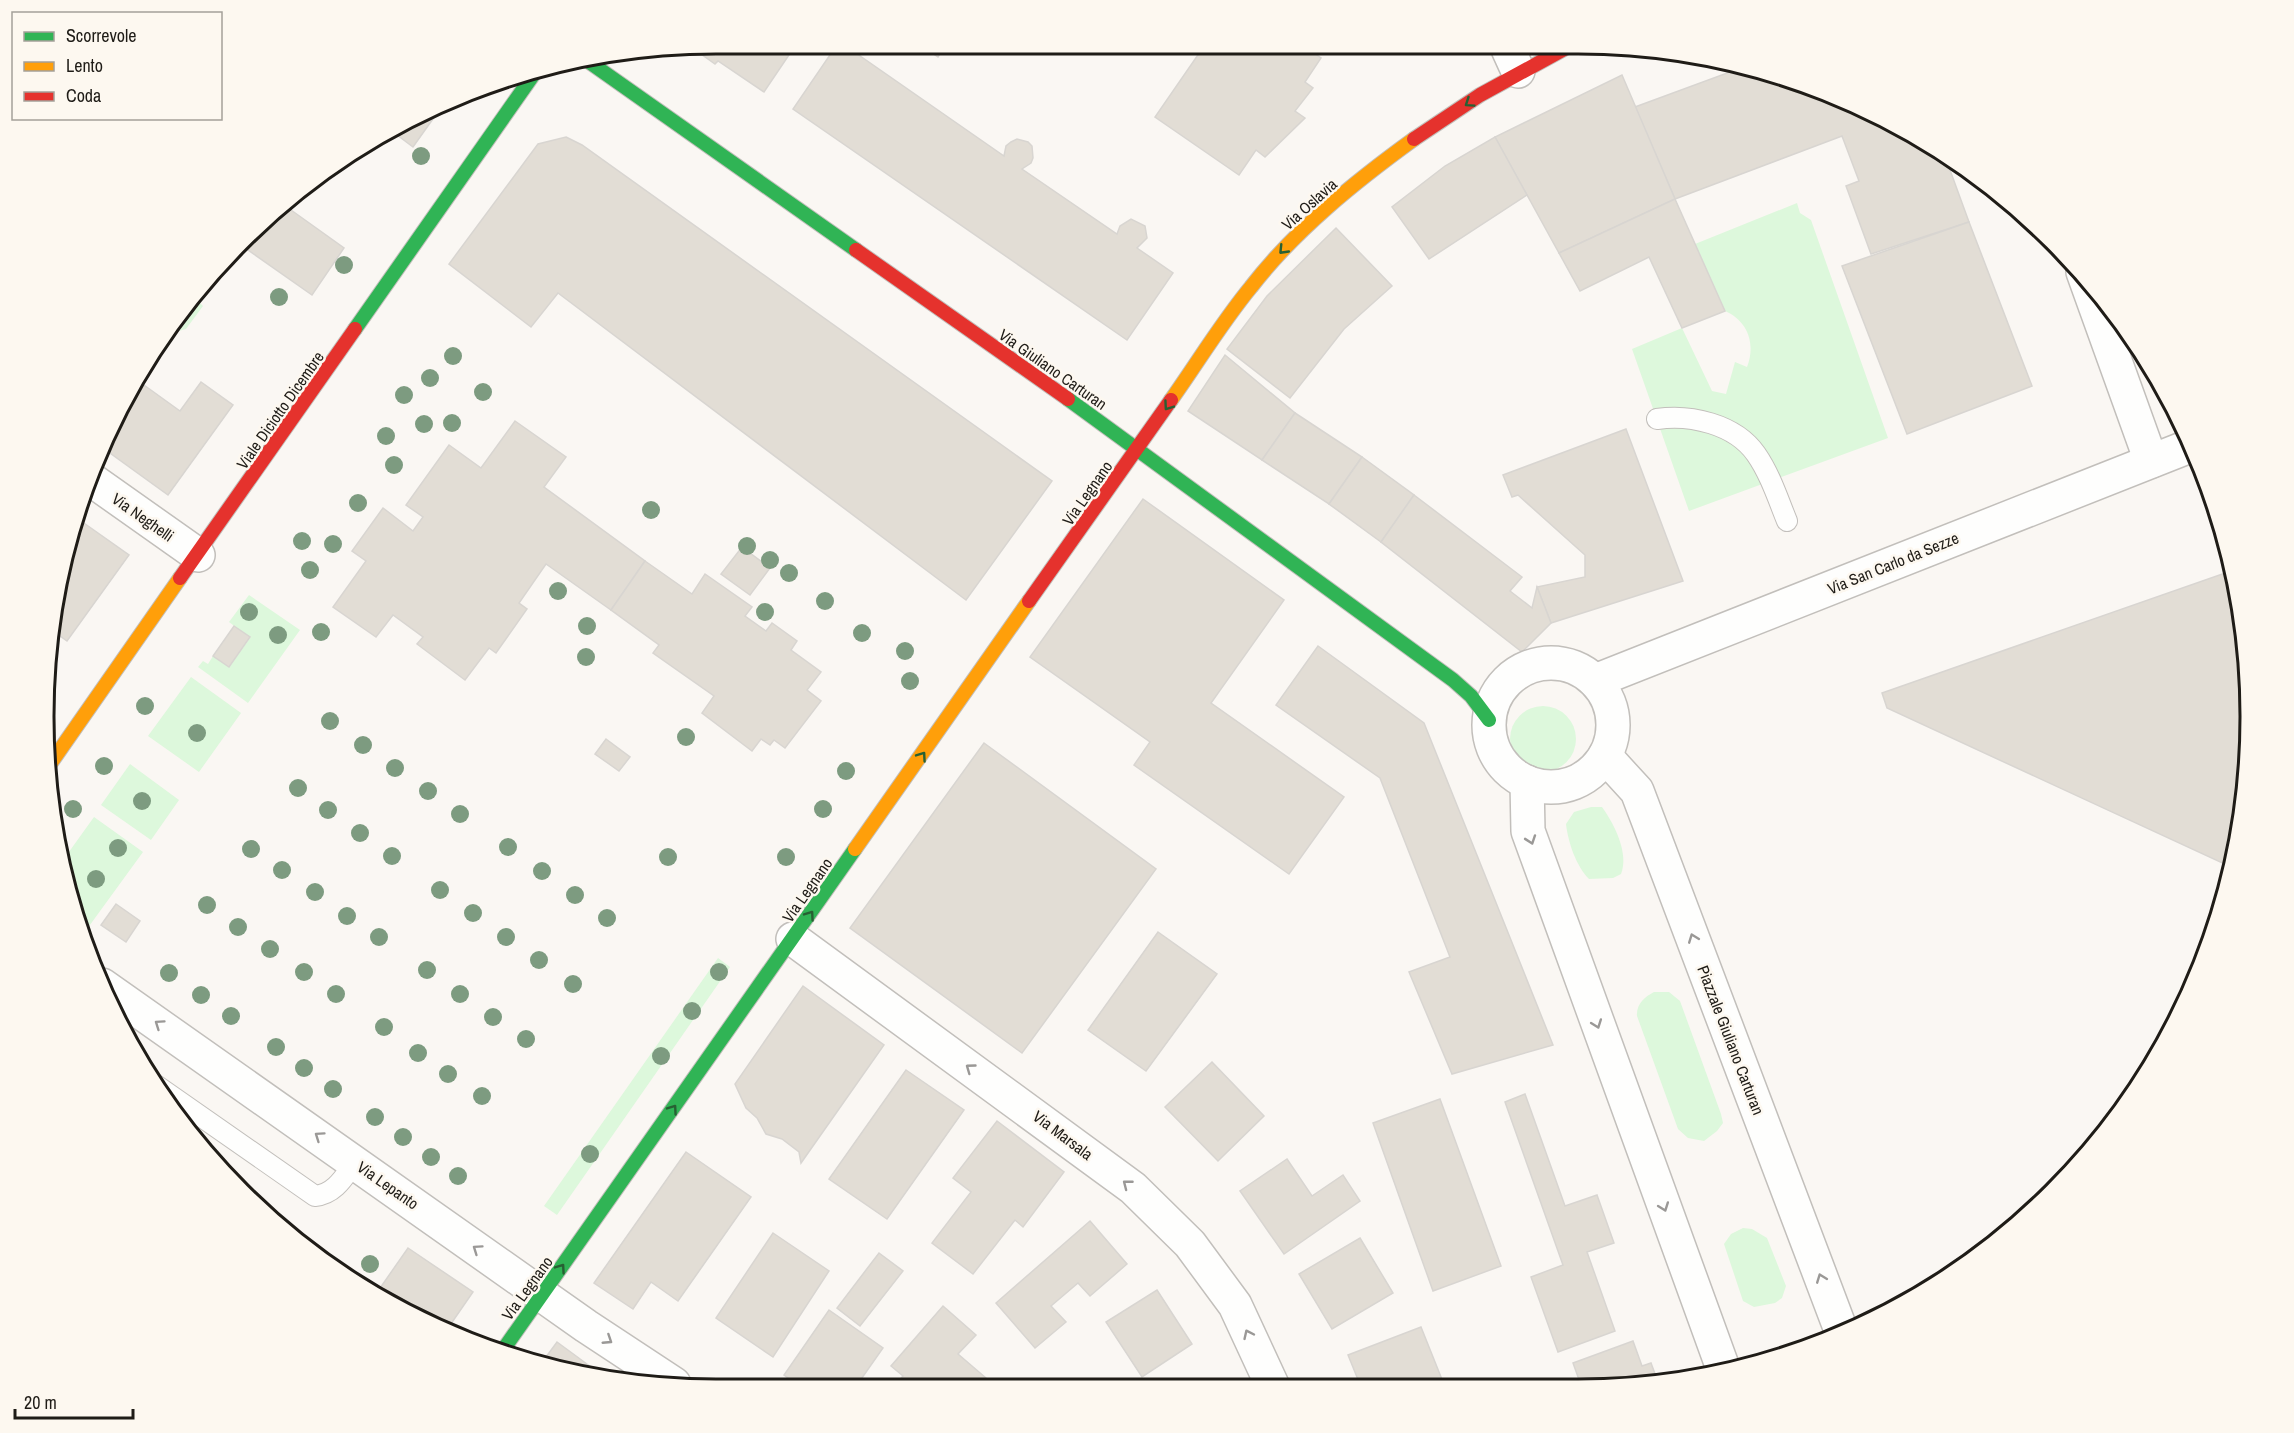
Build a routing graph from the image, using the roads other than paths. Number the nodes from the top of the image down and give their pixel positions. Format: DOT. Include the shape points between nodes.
graph roads {
  1 [pos="1541,54"];
  2 [pos="1513,60"];
  3 [pos="595,66"];
  4 [pos="528,82"];
  5 [pos="2094,302"];
  6 [pos="1657,420"];
  7 [pos="1138,449"];
  8 [pos="2183,449"];
  9 [pos="2151,461"];
  10 [pos="97,483"];
  11 [pos="1787,522"];
  12 [pos="198,555"];
  13 [pos="1595,681"];
  14 [pos="1489,720"];
  15 [pos="1605,756"];
  16 [pos="55,757"];
  17 [pos="1527,782"];
  18 [pos="793,939"];
  19 [pos="115,994"];
  20 [pos="176,1099"];
  21 [pos="355,1162"];
  22 [pos="542,1295"];
  23 [pos="1839,1325"];
  24 [pos="507,1345"];
  25 [pos="1721,1363"];
  26 [pos="663,1377"];
  27 [pos="1270,1379"];
  1 -- 2 [label="street, Via Oslavia"];
  2 -- 7 [label="street, Via Oslavia, one-way" via="1356,184 1282,250 1251,286"];
  3 -- 7 [label="street, Via Giuliano Carturan"];
  4 -- 12 [label="street, Viale Diciotto Dicembre"];
  5 -- 9 [label="street"];
  6 -- 11 [label="lane" via="1678,416 1709,423 1748,445 1766,472"];
  7 -- 14 [label="street, Via Giuliano Carturan" via="1453,680"];
  18 -- 7 [label="street, Via Legnano, one-way"];
  8 -- 9 [label="street, Via San Carlo da Sezze"];
  9 -- 13 [label="street, Via San Carlo da Sezze"];
  10 -- 12 [label="street, Via Neghelli"];
  12 -- 16 [label="street, Viale Diciotto Dicembre"];
  13 -- 14 [label="street" via="1579,669 1560,663 1539,664 1504,683"];
  13 -- 15 [label="street" via="1607,697 1613,717 1612,737"];
  14 -- 17 [label="street" via="1498,757 1510,772"];
  15 -- 17 [label="street" via="1579,781 1544,787"];
  23 -- 15 [label="street, Piazzale Giuliano Carturan, one-way" via="1637,791"];
  17 -- 25 [label="street, one-way" via="1528,831"];
  22 -- 18 [label="street, Via Legnano, one-way"];
  27 -- 18 [label="street, Via Marsala, one-way" via="1234,1305 1190,1244 1133,1188"];
  21 -- 19 [label="street, Via Lepanto, one-way"];
  20 -- 21 [label="lane" via="315,1196 334,1189"];
  22 -- 21 [label="street, Via Lepanto, one-way"];
  22 -- 24 [label="street, Via Legnano"];
  22 -- 26 [label="street, Via Lepanto, one-way"];
}
